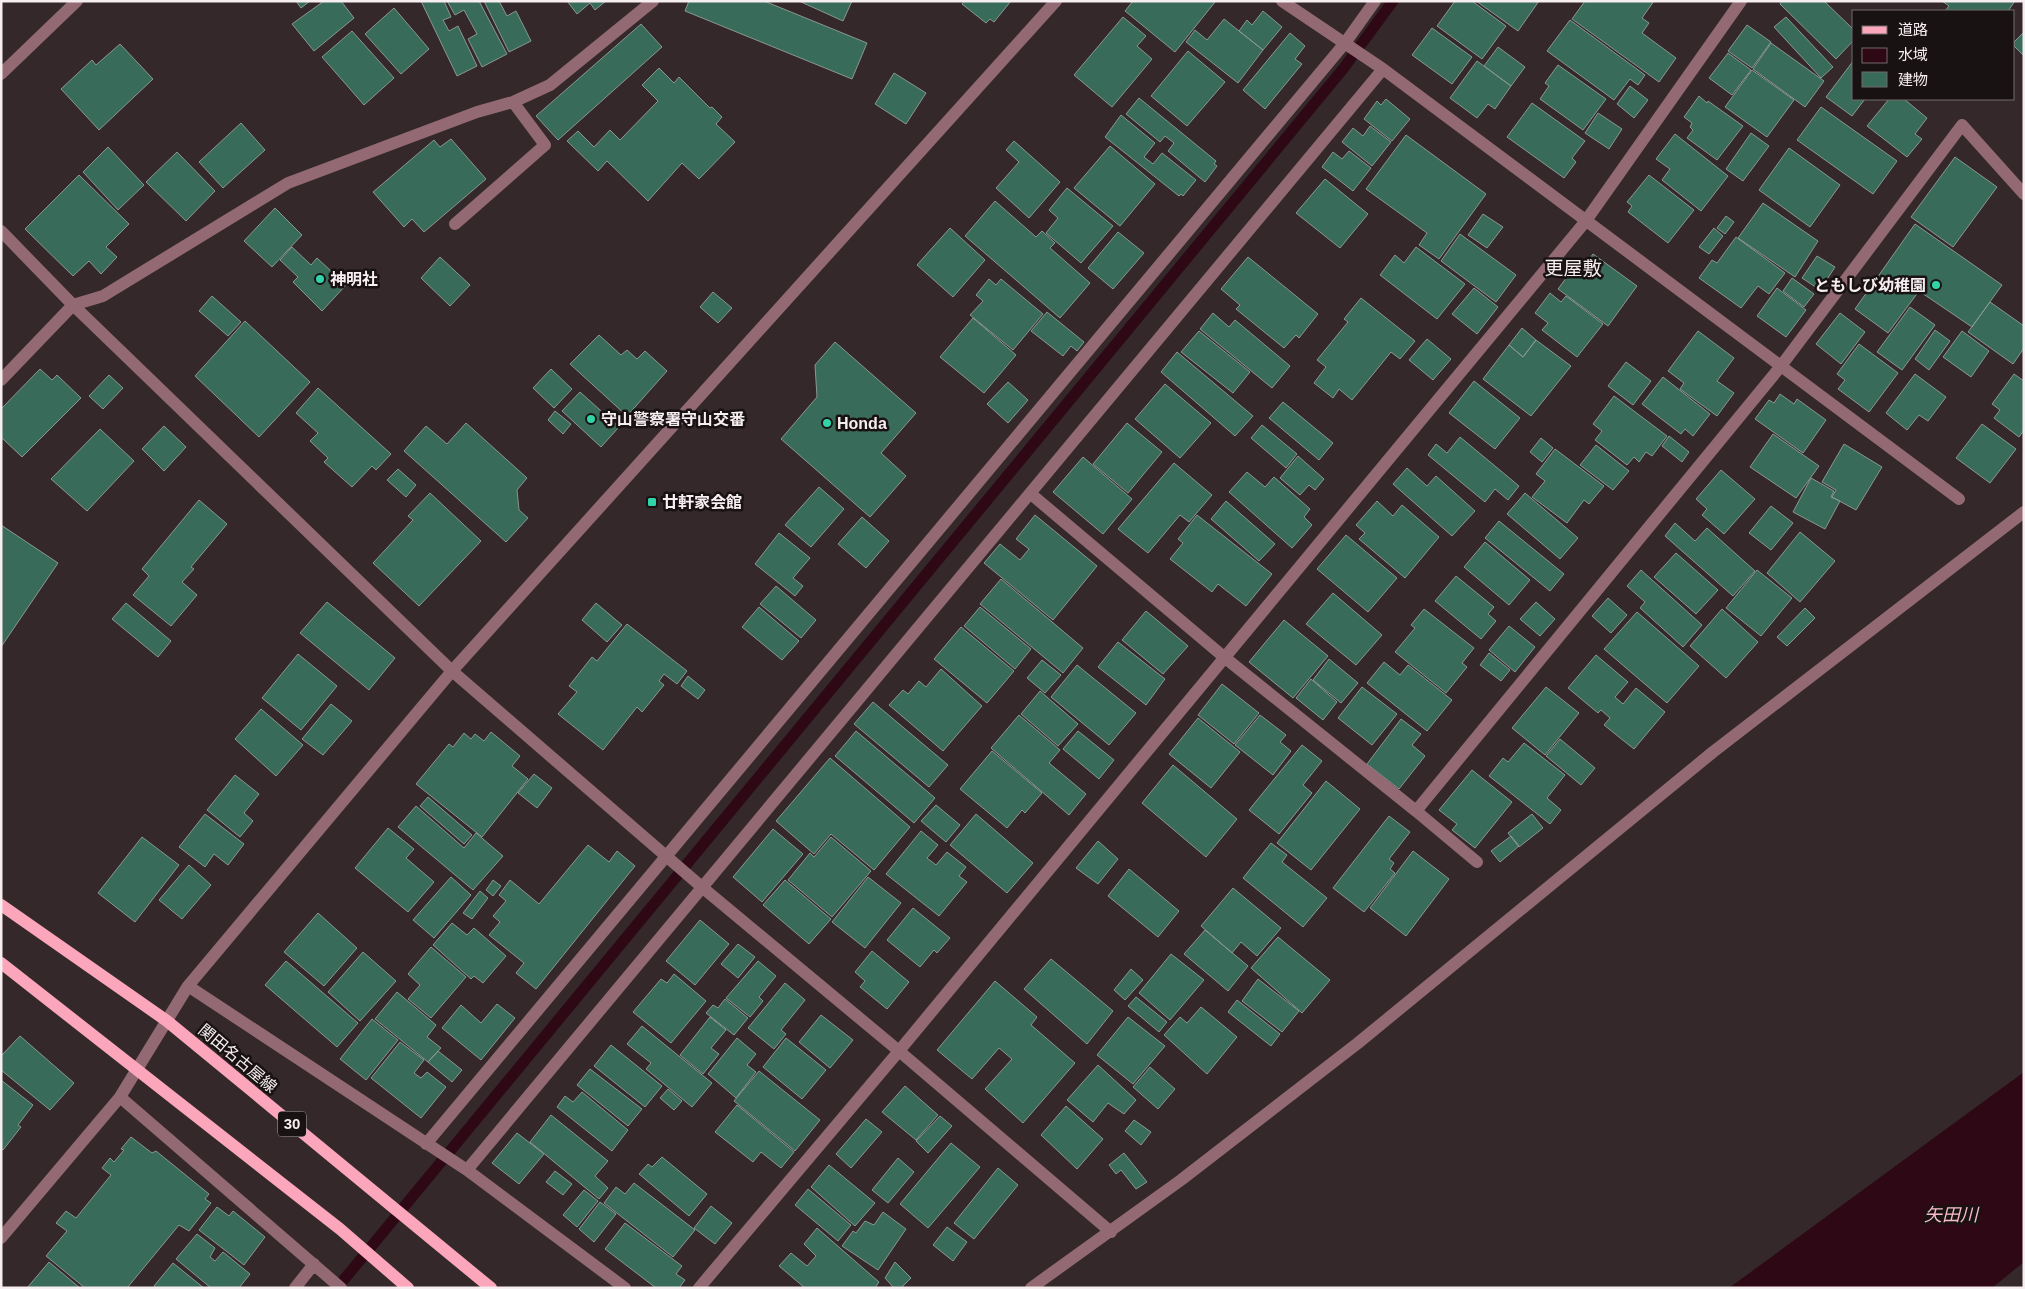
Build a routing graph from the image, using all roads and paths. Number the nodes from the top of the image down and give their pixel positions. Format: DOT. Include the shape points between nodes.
graph roads {
  1 [pos="77,1"];
  2 [pos="653,1"];
  3 [pos="1056,1"];
  4 [pos="1282,1"];
  5 [pos="1375,1"];
  6 [pos="1742,1"];
  7 [pos="1345,43"];
  8 [pos="1383,69"];
  9 [pos="1,74"];
  10 [pos="512,102"];
  11 [pos="2024,194"];
  12 [pos="1585,222"];
  13 [pos="455,224"];
  14 [pos="1,231"];
  15 [pos="73,305"];
  16 [pos="1781,366"];
  17 [pos="1,380"];
  18 [pos="1031,494"];
  19 [pos="1959,499"];
  20 [pos="2024,512"];
  21 [pos="1224,657"];
  22 [pos="452,671"];
  23 [pos="1416,811"];
  24 [pos="665,855"];
  25 [pos="1477,862"];
  26 [pos="703,888"];
  27 [pos="1,904"];
  28 [pos="1,963"];
  29 [pos="188,986"];
  30 [pos="167,1021"];
  31 [pos="898,1051"];
  32 [pos="137,1069"];
  33 [pos="120,1097"];
  34 [pos="430,1146"];
  35 [pos="464,1169"];
  36 [pos="1111,1232"];
  37 [pos="1,1238"];
  38 [pos="314,1264"];
  39 [pos="296,1288"];
  40 [pos="341,1288"];
  41 [pos="408,1288"];
  42 [pos="491,1288"];
  43 [pos="624,1288"];
  44 [pos="699,1288"];
  45 [pos="1031,1288"];
  1 -- 9 [label="street"];
  2 -- 10 [label="street" via="550,85"];
  3 -- 22 [label="street"];
  4 -- 7 [label="street"];
  5 -- 7 [label="street"];
  6 -- 12 [label="street"];
  7 -- 8 [label="street"];
  7 -- 24 [label="street"];
  8 -- 12 [label="street"];
  8 -- 18 [label="street"];
  10 -- 13 [label="street" via="545,145"];
  10 -- 15 [label="street" via="477,112 288,184 104,296"];
  11 -- 16 [label="street" via="1962,125"];
  12 -- 16 [label="street"];
  12 -- 21 [label="street"];
  14 -- 15 [label="street"];
  15 -- 17 [label="street"];
  15 -- 22 [label="street"];
  16 -- 19 [label="street"];
  16 -- 23 [label="street"];
  18 -- 21 [label="street"];
  18 -- 26 [label="street"];
  20 -- 36 [label="street" via="1713,752 1358,1043"];
  21 -- 23 [label="street"];
  21 -- 31 [label="street"];
  22 -- 24 [label="street"];
  22 -- 29 [label="street"];
  23 -- 25 [label="street"];
  24 -- 26 [label="street"];
  24 -- 34 [label="street"];
  26 -- 31 [label="street"];
  26 -- 35 [label="street"];
  27 -- 30 [label="main road, 関田名古屋線 / 30"];
  28 -- 32 [label="main road"];
  29 -- 30 [label="street"];
  29 -- 34 [label="street"];
  30 -- 32 [label="street"];
  30 -- 42 [label="main road, 関田名古屋線 / 30"];
  31 -- 36 [label="street"];
  31 -- 44 [label="street"];
  32 -- 33 [label="street"];
  32 -- 41 [label="main road" via="340,1229"];
  33 -- 37 [label="street"];
  33 -- 38 [label="street"];
  34 -- 35 [label="street"];
  35 -- 43 [label="street"];
  36 -- 45 [label="street"];
  38 -- 39 [label="street"];
  38 -- 40 [label="street"];
}
